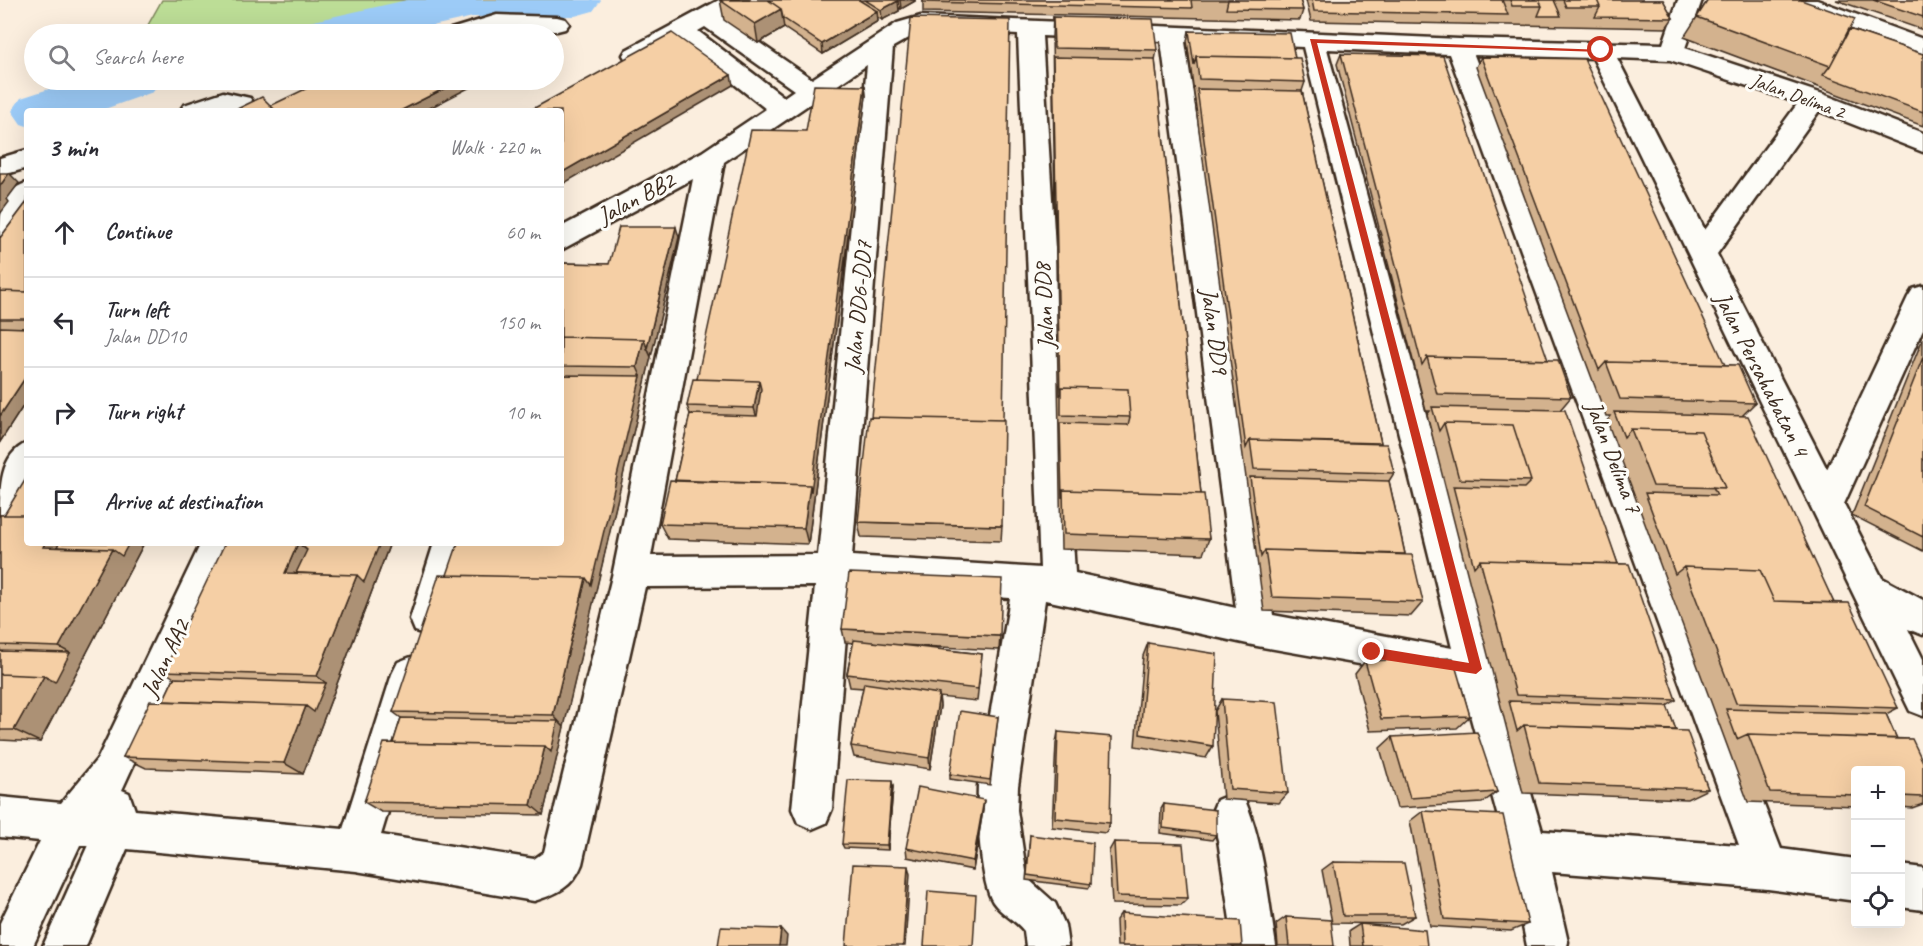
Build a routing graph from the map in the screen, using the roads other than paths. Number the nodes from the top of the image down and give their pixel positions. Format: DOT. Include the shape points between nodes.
graph roads {
  1 [pos="1690,0"];
  2 [pos="1795,0"];
  3 [pos="734,1"];
  4 [pos="706,17"];
  5 [pos="491,24"];
  6 [pos="557,24"];
  7 [pos="1030,27"];
  8 [pos="681,30"];
  9 [pos="1172,33"];
  10 [pos="1313,40"];
  11 [pos="881,45"];
  12 [pos="1459,47"];
  13 [pos="1923,47"];
  14 [pos="1601,50"];
  15 [pos="1672,52"];
  16 [pos="612,68"];
  17 [pos="812,91"];
  18 [pos="1814,100"];
  19 [pos="200,108"];
  20 [pos="239,108"];
  21 [pos="784,110"];
  22 [pos="1923,143"];
  23 [pos="711,158"];
  24 [pos="24,160"];
  25 [pos="0,167"];
  26 [pos="24,196"];
  27 [pos="0,230"];
  28 [pos="564,238"];
  29 [pos="1702,254"];
  30 [pos="1923,297"];
  31 [pos="24,462"];
  32 [pos="0,501"];
  33 [pos="1827,504"];
  34 [pos="217,546"];
  35 [pos="450,546"];
  36 [pos="834,570"];
  37 [pos="631,572"];
  38 [pos="1044,584"];
  39 [pos="1869,589"];
  40 [pos="1923,619"];
  41 [pos="1257,630"];
  42 [pos="1476,669"];
  43 [pos="1923,698"];
  44 [pos="112,772"];
  45 [pos="812,809"];
  46 [pos="1232,814"];
  47 [pos="0,817"];
  48 [pos="69,824"];
  49 [pos="117,826"];
  50 [pos="1527,850"];
  51 [pos="356,851"];
  52 [pos="1768,868"];
  53 [pos="1851,879"];
  54 [pos="1905,887"];
  55 [pos="1923,889"];
  56 [pos="1547,942"];
  57 [pos="11,946"];
  58 [pos="64,946"];
  59 [pos="1047,946"];
  60 [pos="1255,946"];
  1 -- 15 [label="street"];
  2 -- 13 [label="street"];
  3 -- 4 [label="street"];
  4 -- 8 [label="street"];
  4 -- 17 [label="street"];
  5 -- 6 [label="street"];
  7 -- 9 [label="street, Jalan BB2"];
  7 -- 11 [label="street, Jalan BB2" via="921,23 905,28"];
  7 -- 38 [label="street, Jalan DD8"];
  8 -- 16 [label="street"];
  8 -- 21 [label="street"];
  9 -- 10 [label="street, Jalan Delima 2"];
  9 -- 41 [label="street, Jalan DD9"];
  10 -- 12 [label="street, Jalan Delima 2"];
  10 -- 42 [label="street"];
  11 -- 17 [label="street, Jalan BB2"];
  11 -- 36 [label="street, Jalan DD6-DD7"];
  12 -- 14 [label="street, Jalan Delima 2"];
  12 -- 52 [label="street, Jalan Delima 7"];
  14 -- 15 [label="street, Jalan Delima 2"];
  14 -- 29 [label="street, Jalan Persahabatan 4"];
  15 -- 18 [label="street, Jalan Delima 2"];
  17 -- 21 [label="street, Jalan BB2"];
  18 -- 22 [label="street, Jalan Delima 2"];
  18 -- 29 [label="street"];
  19 -- 20 [label="street" via="225,99 241,104"];
  21 -- 23 [label="street, Jalan BB2"];
  23 -- 28 [label="street, Jalan BB2"];
  23 -- 37 [label="street"];
  24 -- 25 [label="street"];
  26 -- 27 [label="street"];
  29 -- 33 [label="street, Jalan Persahabatan 4"];
  30 -- 33 [label="street"];
  31 -- 32 [label="street"];
  33 -- 39 [label="street, Jalan Persahabatan 4"];
  34 -- 44 [label="street, Jalan AA2"];
  35 -- 51 [label="street"];
  36 -- 37 [label="street"];
  36 -- 38 [label="street"];
  36 -- 45 [label="street, Jalan DD6-DD7"];
  37 -- 51 [label="street" via="562,864 534,880"];
  38 -- 41 [label="street"];
  38 -- 59 [label="street, Jalan DD8" via="998,786 997,810 1008,888 1041,914"];
  39 -- 40 [label="street"];
  39 -- 43 [label="street, Jalan Persahabatan 4"];
  41 -- 42 [label="street"];
  42 -- 50 [label="street"];
  44 -- 48 [label="street, Jalan AA2"];
  44 -- 49 [label="street"];
  46 -- 60 [label="street"];
  47 -- 48 [label="street"];
  48 -- 49 [label="street"];
  48 -- 57 [label="street, Jalan AA2"];
  49 -- 51 [label="street"];
  49 -- 58 [label="street"];
  50 -- 52 [label="street"];
  50 -- 56 [label="street"];
  52 -- 53 [label="street"];
  54 -- 55 [label="street"];
}
